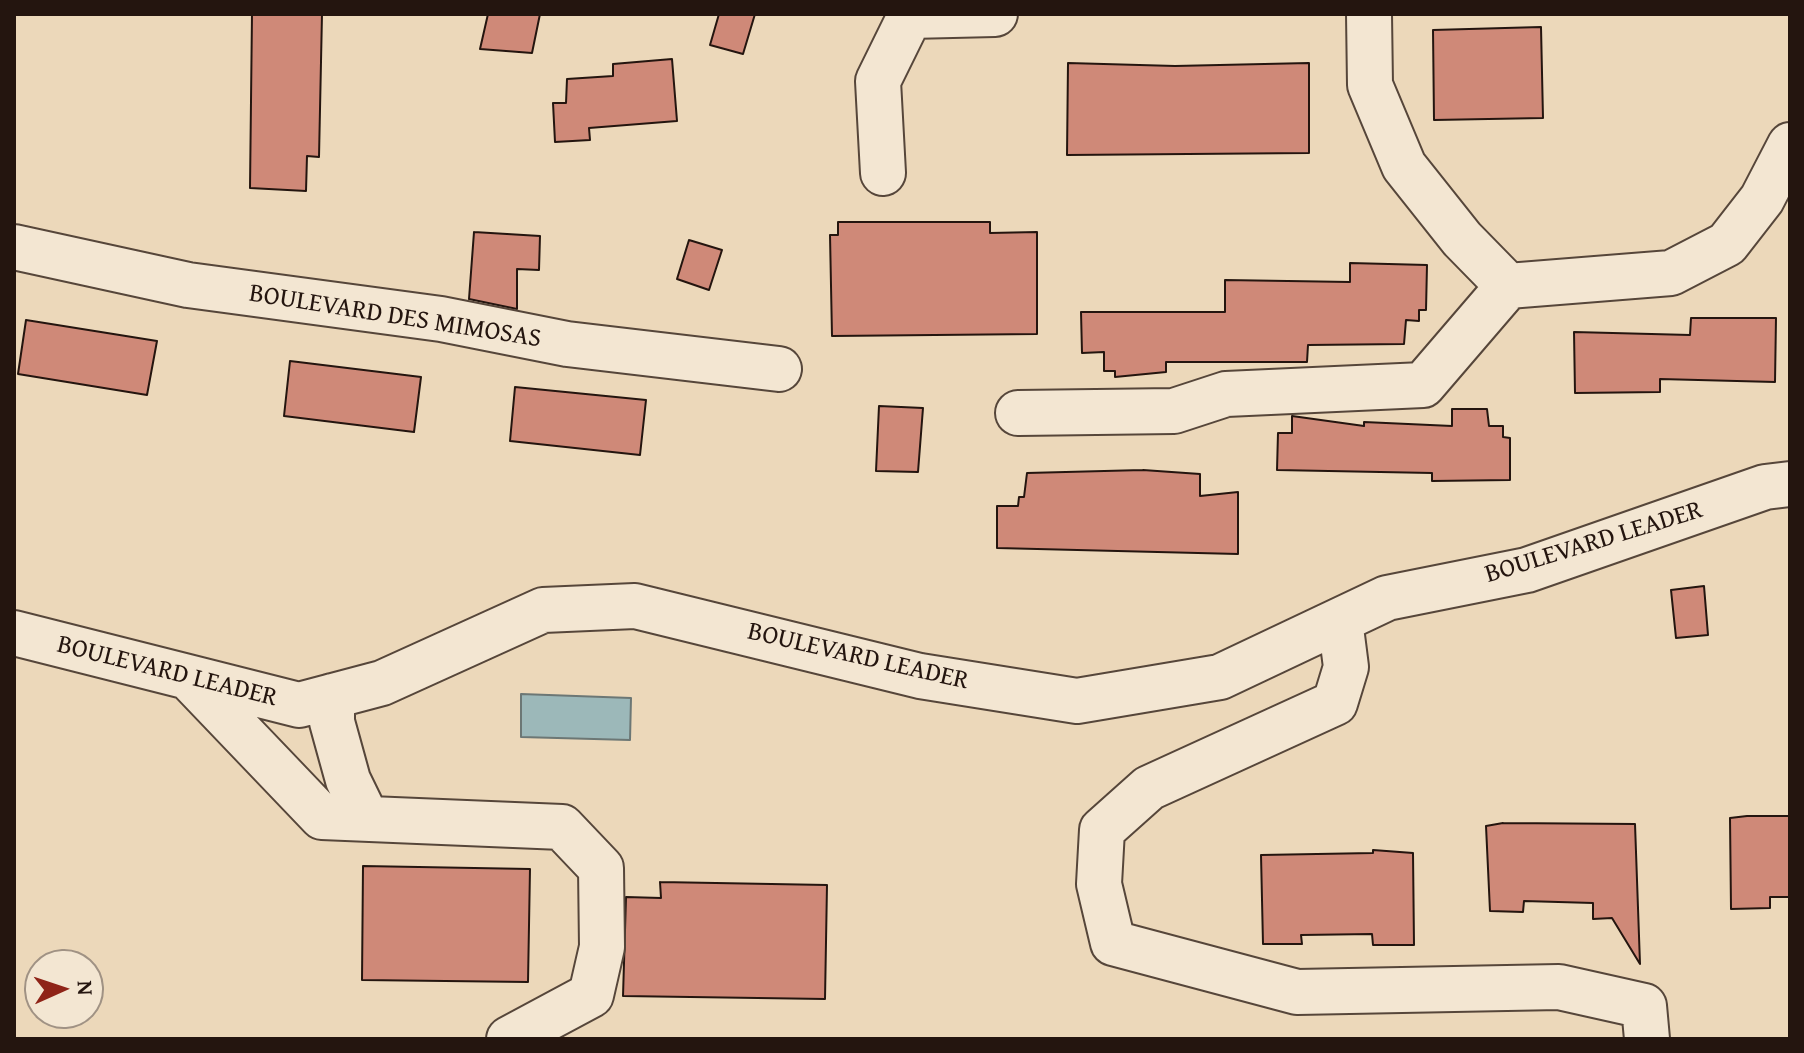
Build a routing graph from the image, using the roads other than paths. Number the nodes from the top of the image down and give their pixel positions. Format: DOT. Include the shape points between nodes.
graph roads {
  1 [pos="995,14"];
  2 [pos="1369,14"];
  3 [pos="1790,145"];
  4 [pos="883,173"];
  5 [pos="14,247"];
  6 [pos="1508,286"];
  7 [pos="779,369"];
  8 [pos="1018,413"];
  9 [pos="1782,481"];
  10 [pos="1340,620"];
  11 [pos="14,633"];
  12 [pos="191,680"];
  13 [pos="332,696"];
  14 [pos="366,817"];
  15 [pos="509,1039"];
  16 [pos="1647,1039"];
  1 -- 4 [label="street" via="910,16 878,81"];
  2 -- 6 [label="street" via="1370,85 1404,166"];
  3 -- 6 [label="street" via="1762,199 1727,244 1671,273"];
  5 -- 7 [label="street, BOULEVARD DES MIMOSAS" via="188,285 441,319 567,344"];
  6 -- 8 [label="street" via="1423,385 1226,394 1174,411"];
  9 -- 10 [label="street, BOULEVARD LEADER" via="1527,570 1387,598"];
  10 -- 13 [label="street, BOULEVARD LEADER" via="1220,677 1077,701 920,676 635,606 543,610 382,683"];
  10 -- 16 [label="street" via="1346,667 1335,703 1149,788 1102,830 1099,884 1113,943 1297,992 1559,987 1644,1006"];
  11 -- 12 [label="street, BOULEVARD LEADER"];
  12 -- 13 [label="street, BOULEVARD LEADER" via="299,705"];
  12 -- 14 [label="street" via="322,817"];
  13 -- 14 [label="street" via="332,722 348,780"];
  14 -- 15 [label="street" via="562,827 601,868 602,947 591,995"];
}
